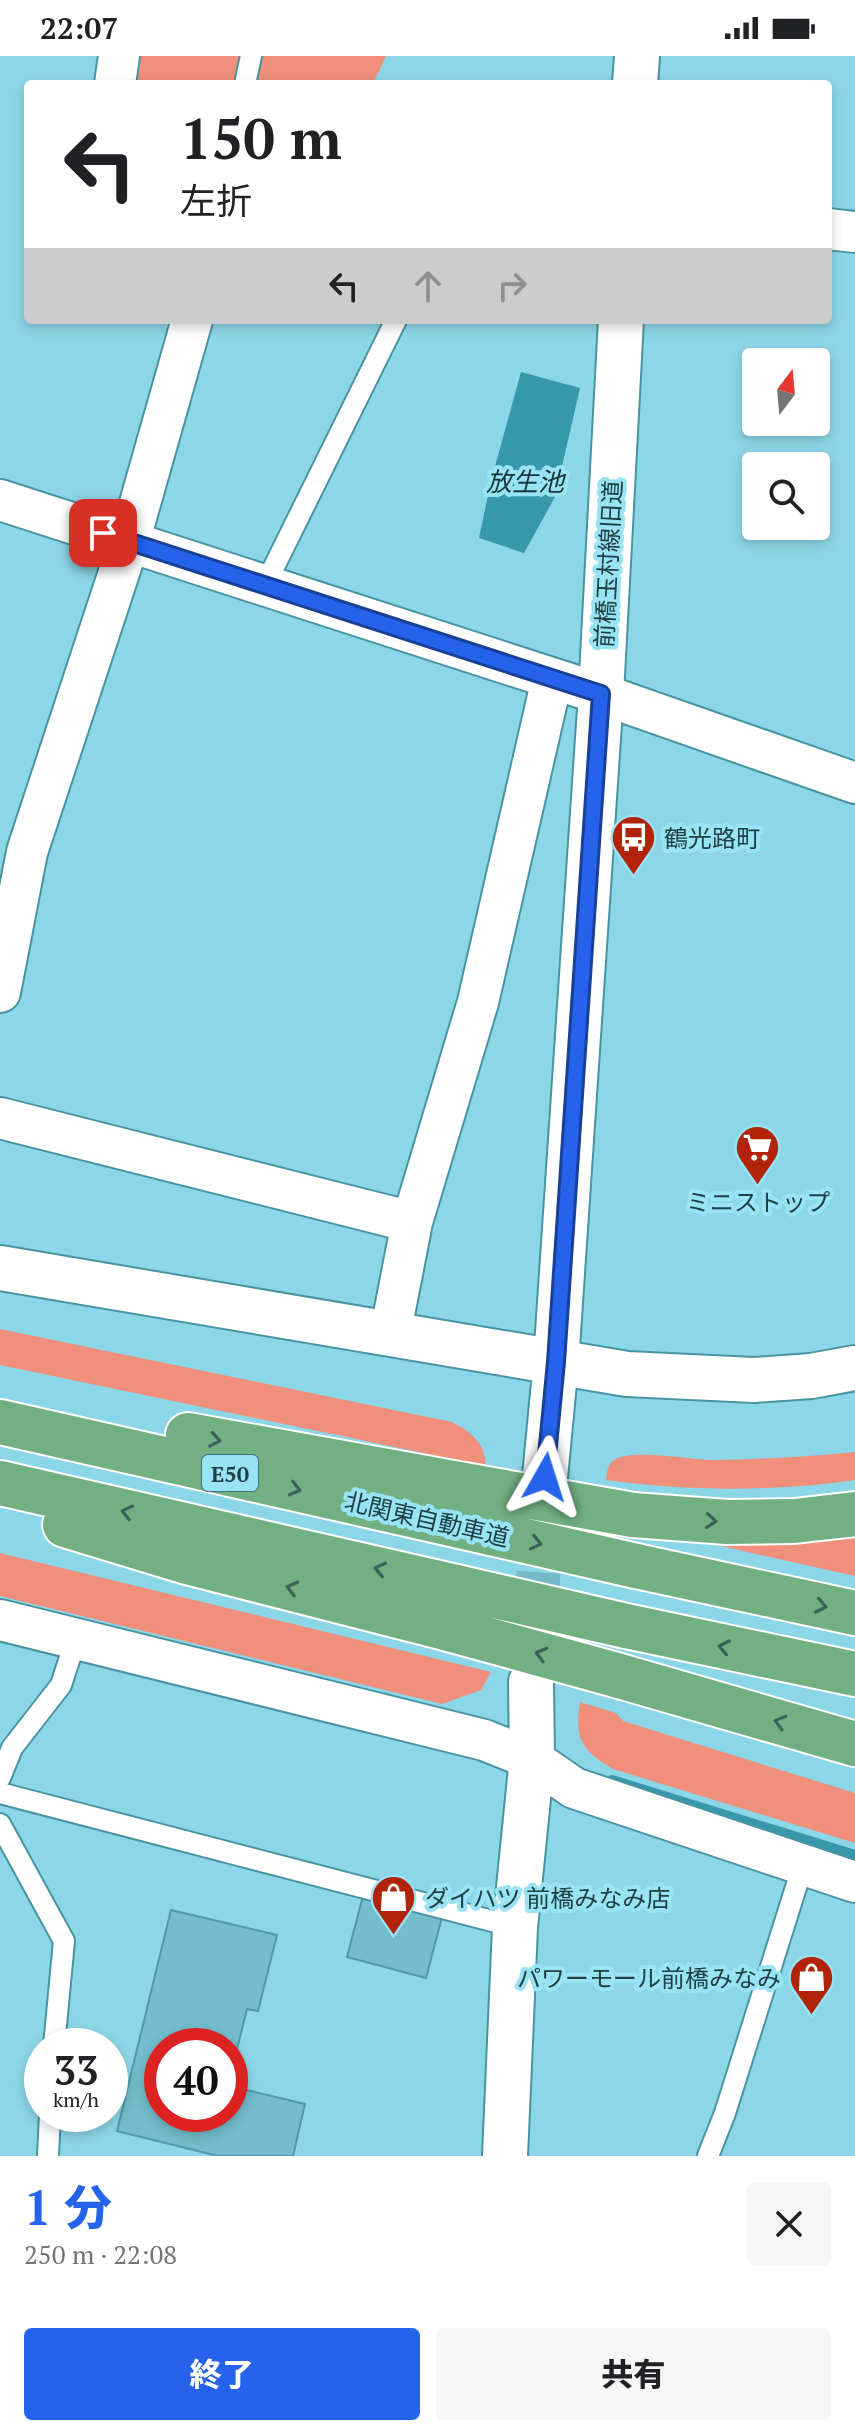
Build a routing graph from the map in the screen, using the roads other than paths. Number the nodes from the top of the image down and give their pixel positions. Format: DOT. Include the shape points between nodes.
graph roads {
  1 [pos="119,56"];
  2 [pos="251,56"];
  3 [pos="637,56"];
  4 [pos="116,80"];
  5 [pos="246,80"];
  6 [pos="635,80"];
  7 [pos="832,229"];
  8 [pos="855,232"];
  9 [pos="191,324"];
  10 [pos="394,324"];
  11 [pos="621,324"];
  12 [pos="0,500"];
  13 [pos="129,542"];
  14 [pos="265,585"];
  15 [pos="552,679"];
  16 [pos="601,694"];
  17 [pos="855,783"];
  18 [pos="0,992"];
  19 [pos="0,1118"];
  20 [pos="412,1222"];
  21 [pos="0,1268"];
  22 [pos="390,1335"];
  23 [pos="556,1362"];
  24 [pos="855,1368"];
  25 [pos="0,1404"];
  26 [pos="0,1422"];
  27 [pos="545,1477"];
  28 [pos="0,1483"];
  29 [pos="0,1505"];
  30 [pos="462,1505"];
  31 [pos="855,1514"];
  32 [pos="855,1613"];
  33 [pos="0,1620"];
  34 [pos="76,1639"];
  35 [pos="855,1674"];
  36 [pos="531,1682"];
  37 [pos="855,1744"];
  38 [pos="532,1759"];
  39 [pos="0,1778"];
  40 [pos="0,1793"];
  41 [pos="0,1824"];
  42 [pos="803,1865"];
  43 [pos="855,1882"];
  44 [pos="515,1927"];
  45 [pos="56,2028"];
  46 [pos="49,2132"];
  47 [pos="48,2156"];
  48 [pos="505,2156"];
  49 [pos="708,2156"];
  1 -- 4 [label="street"];
  2 -- 5 [label="lane"];
  3 -- 6 [label="street"];
  7 -- 8 [label="street"];
  9 -- 13 [label="street"];
  10 -- 14 [label="lane"];
  11 -- 16 [label="street, 前橋玉村線旧道"];
  12 -- 13 [label="street"];
  13 -- 14 [label="street"];
  13 -- 18 [label="street" via="27,852"];
  14 -- 15 [label="street"];
  15 -- 16 [label="street"];
  15 -- 20 [label="street" via="478,1002"];
  16 -- 17 [label="street"];
  16 -- 23 [label="street, 前橋玉村線旧道"];
  19 -- 20 [label="street"];
  20 -- 22 [label="street"];
  21 -- 22 [label="street"];
  22 -- 23 [label="street"];
  23 -- 24 [label="street" via="627,1374 754,1380"];
  23 -- 27 [label="street, 前橋玉村線旧道"];
  25 -- 30 [label="highway, one-way"];
  26 -- 30 [label="highway, 北関東自動車道 / E50, one-way"];
  35 -- 28 [label="highway, one-way, bridge"];
  37 -- 29 [label="highway, one-way, bridge" via="449,1629 187,1562"];
  30 -- 31 [label="highway, one-way, bridge" via="727,1522"];
  30 -- 32 [label="highway, 北関東自動車道 / E50, one-way, bridge" via="636,1566"];
  33 -- 34 [label="street"];
  34 -- 38 [label="street" via="484,1740"];
  34 -- 39 [label="lane" via="61,1685 12,1748"];
  36 -- 38 [label="street"];
  38 -- 42 [label="street" via="574,1788"];
  38 -- 44 [label="street"];
  40 -- 44 [label="lane"];
  41 -- 45 [label="lane" via="64,1941"];
  42 -- 43 [label="street"];
  42 -- 49 [label="lane"];
  44 -- 48 [label="street"];
  46 -- 47 [label="lane"];
}
